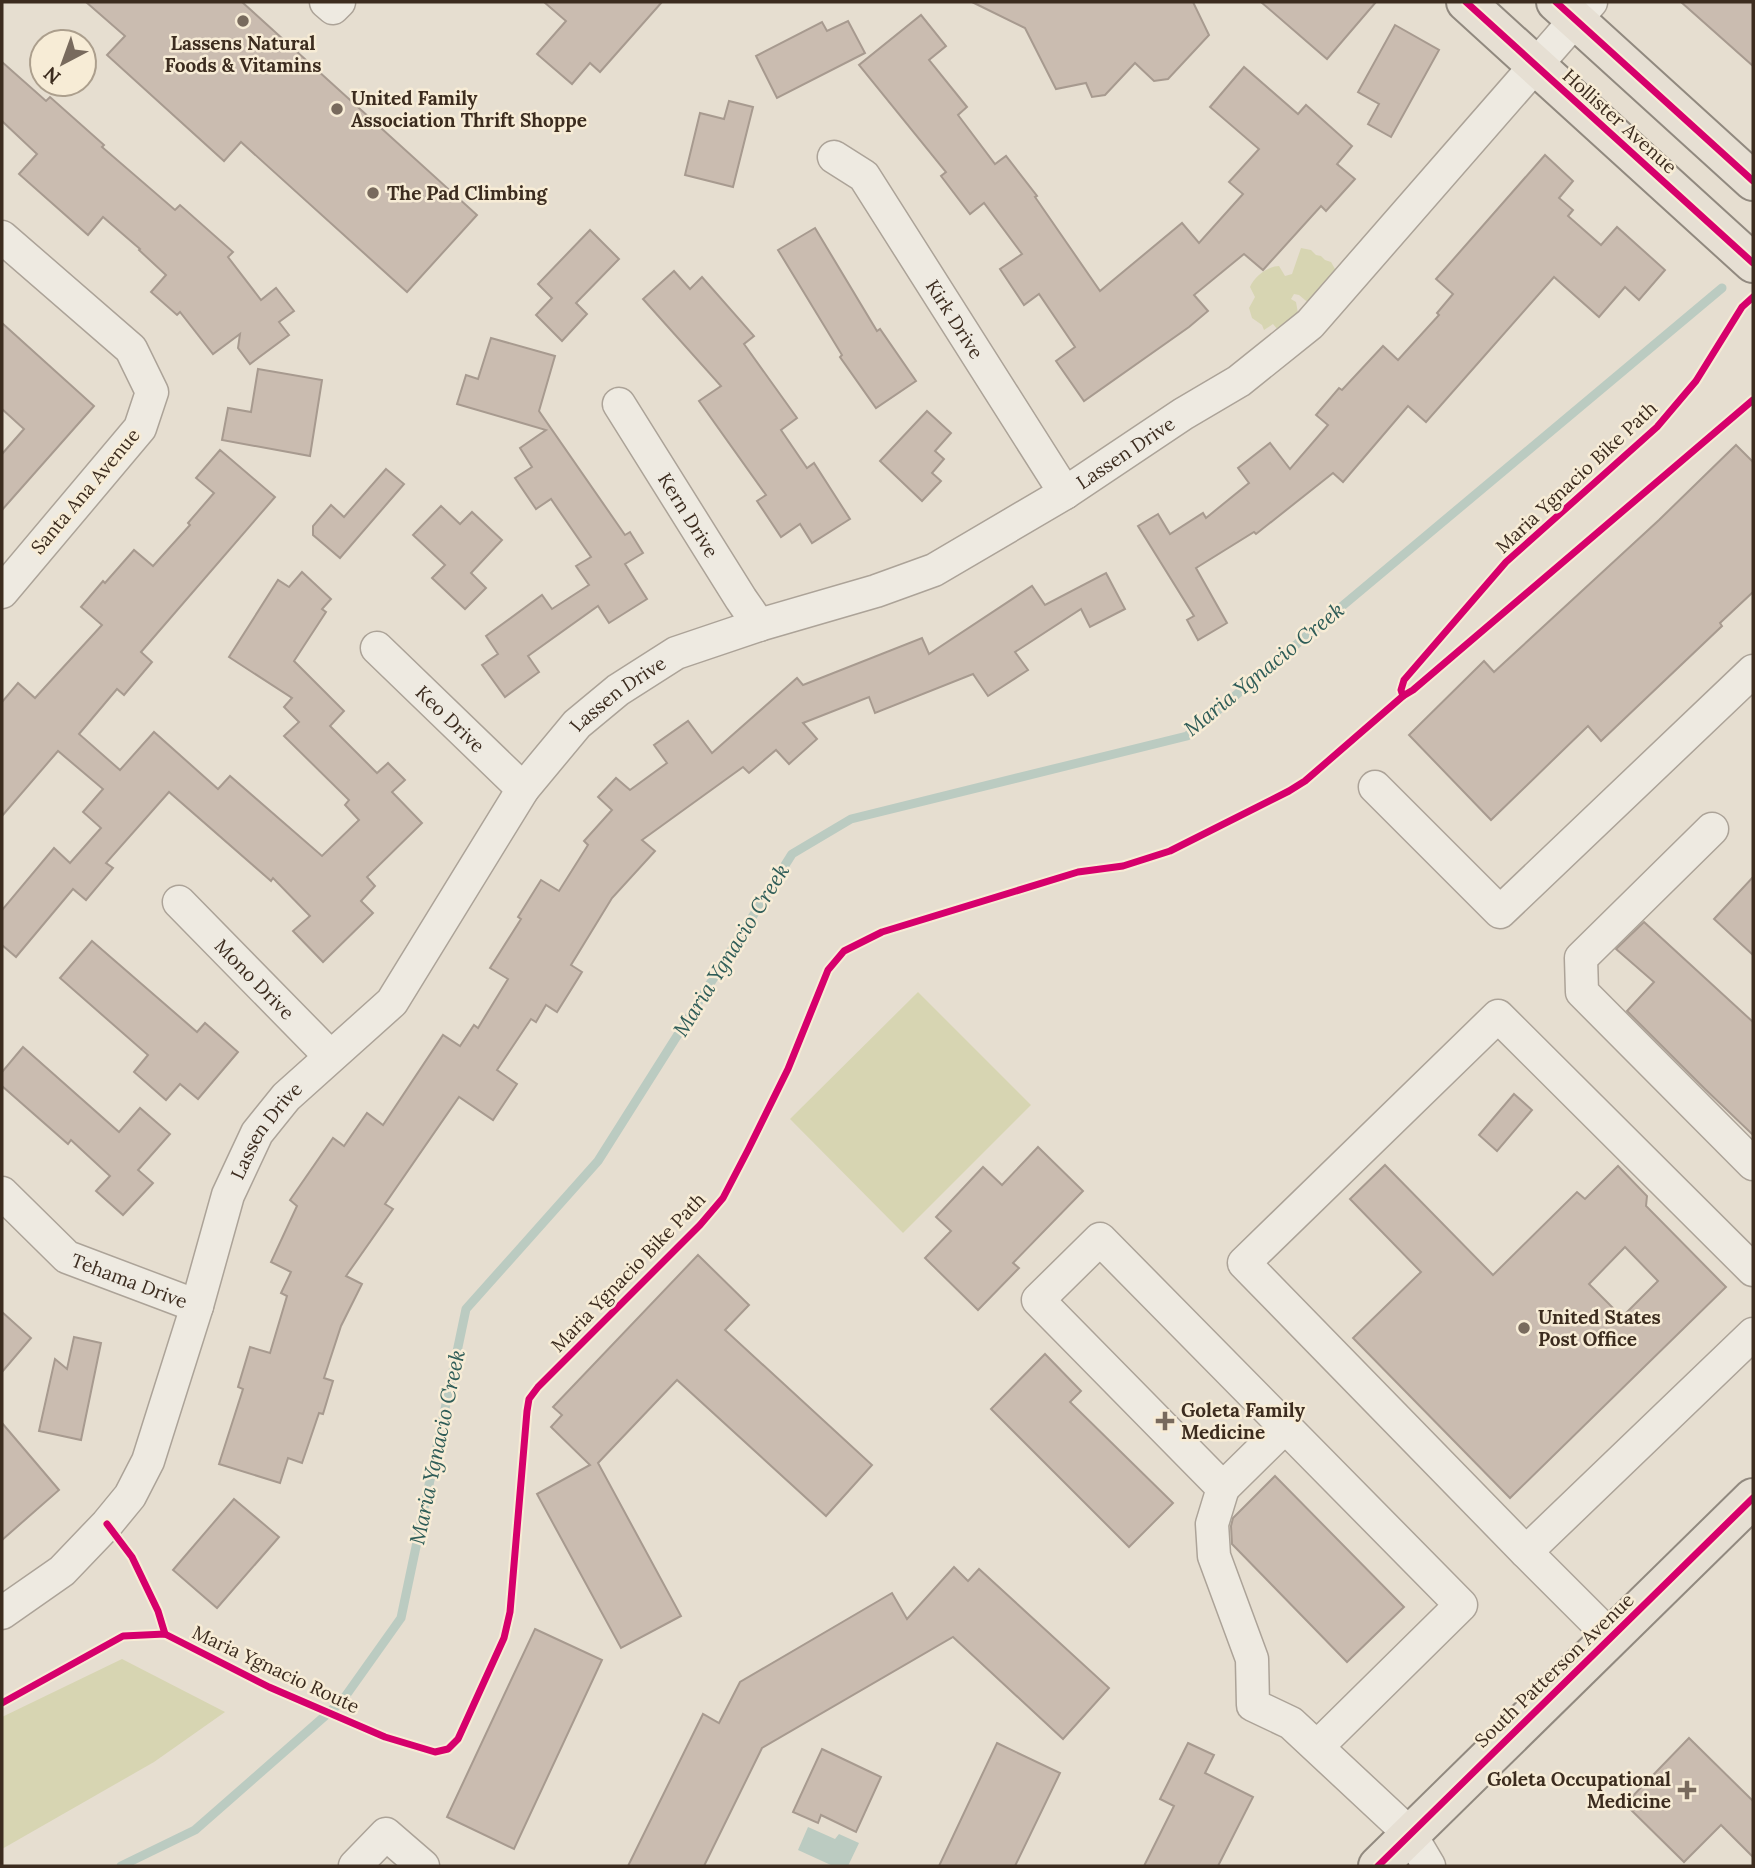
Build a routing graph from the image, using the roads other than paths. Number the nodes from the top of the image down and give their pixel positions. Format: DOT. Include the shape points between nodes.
graph roads {
  1 [pos="326,2"];
  2 [pos="339,2"];
  3 [pos="1466,2"];
  4 [pos="1574,8"];
  5 [pos="1536,66"];
  6 [pos="834,158"];
  7 [pos="1753,181"];
  8 [pos="2,237"];
  9 [pos="1753,263"];
  10 [pos="619,404"];
  11 [pos="1065,492"];
  12 [pos="2,592"];
  13 [pos="759,625"];
  14 [pos="377,648"];
  15 [pos="1753,671"];
  16 [pos="1375,787"];
  17 [pos="523,789"];
  18 [pos="1712,829"];
  19 [pos="179,902"];
  20 [pos="330,1056"];
  21 [pos="1753,1164"];
  22 [pos="2,1194"];
  23 [pos="1753,1270"];
  24 [pos="197,1306"];
  25 [pos="1753,1334"];
  26 [pos="1285,1427"];
  27 [pos="1223,1488"];
  28 [pos="1753,1498"];
  29 [pos="1526,1552"];
  30 [pos="2,1614"];
  31 [pos="1611,1637"];
  32 [pos="1317,1747"];
  33 [pos="1419,1850"];
  34 [pos="355,1866"];
  35 [pos="423,1866"];
  36 [pos="1378,1866"];
  1 -- 2 [label="street" via="333,8"];
  3 -- 5 [label="main road, Hollister Avenue"];
  4 -- 5 [label="street, Lassen Drive"];
  4 -- 7 [label="main road"];
  5 -- 9 [label="main road, Hollister Avenue"];
  5 -- 11 [label="street, Lassen Drive" via="1310,324 1239,381"];
  6 -- 11 [label="street, Kirk Drive" via="864,176"];
  8 -- 12 [label="street, Santa Ana Avenue" via="131,349 152,392 140,428"];
  10 -- 13 [label="street, Kern Drive"];
  11 -- 13 [label="street, Lassen Drive" via="934,570"];
  13 -- 17 [label="street, Lassen Drive" via="676,653 618,690 577,724"];
  14 -- 17 [label="street, Keo Drive"];
  15 -- 16 [label="street" via="1500,912"];
  17 -- 20 [label="street, Lassen Drive" via="392,1002"];
  18 -- 21 [label="street" via="1581,958 1582,992"];
  19 -- 20 [label="street, Mono Drive"];
  20 -- 24 [label="street, Lassen Drive" via="286,1097 257,1133 228,1195"];
  22 -- 24 [label="street, Tehama Drive" via="67,1257"];
  23 -- 29 [label="street" via="1498,1016 1244,1263"];
  24 -- 30 [label="street, Lassen Drive" via="148,1461 130,1496 62,1571"];
  25 -- 29 [label="street"];
  26 -- 27 [label="street"];
  26 -- 27 [label="street" via="1100,1239 1082,1256 1038,1300"];
  26 -- 32 [label="street" via="1461,1605"];
  27 -- 32 [label="street" via="1212,1524 1214,1556 1252,1658 1253,1705 1291,1723"];
  28 -- 31 [label="main road, South Patterson Avenue"];
  29 -- 31 [label="street"];
  31 -- 33 [label="main road, South Patterson Avenue"];
  32 -- 33 [label="street"];
  33 -- 36 [label="main road, South Patterson Avenue"];
  34 -- 35 [label="street" via="386,1834"];
}
